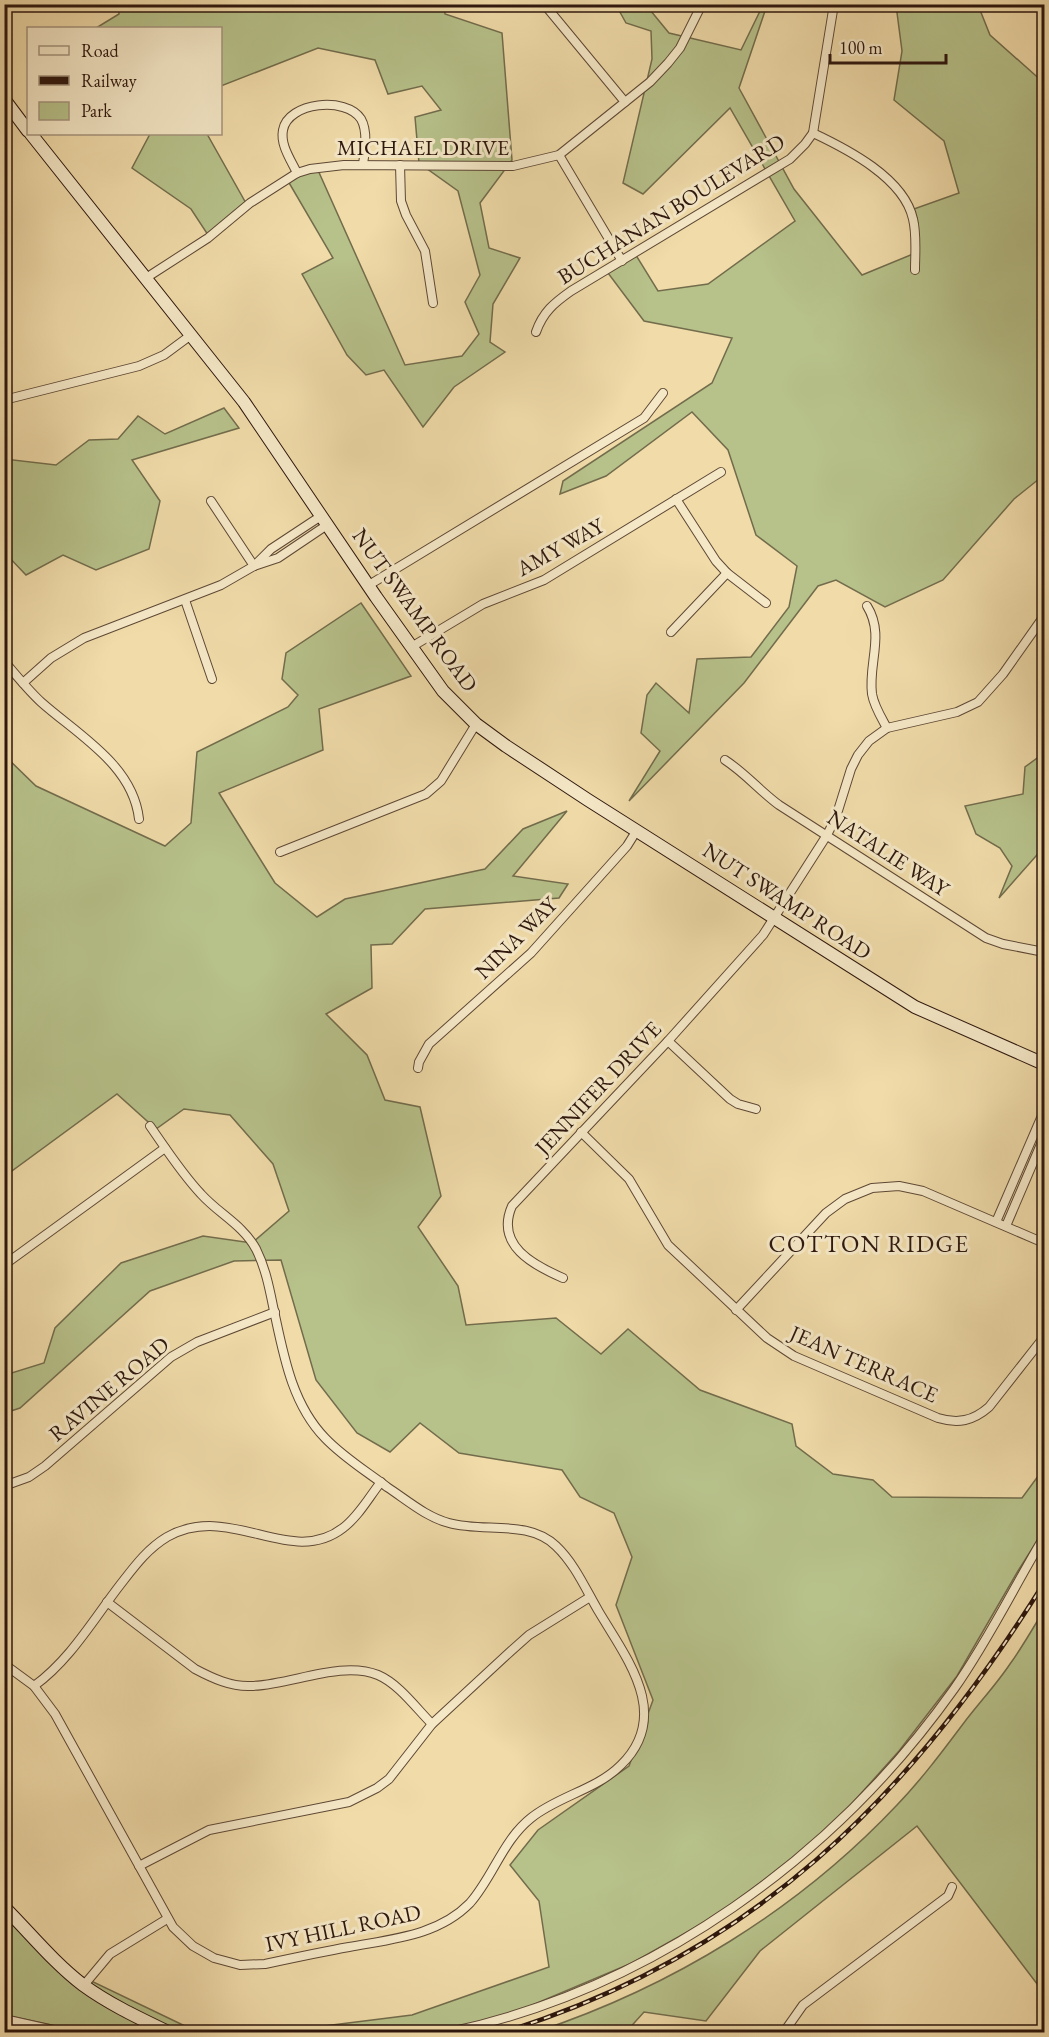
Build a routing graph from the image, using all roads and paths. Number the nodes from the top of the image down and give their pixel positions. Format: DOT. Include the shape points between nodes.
graph roads {
  1 [pos="544,4"];
  2 [pos="702,4"];
  3 [pos="834,4"];
  4 [pos="4,99"];
  5 [pos="625,102"];
  6 [pos="27,128"];
  7 [pos="813,133"];
  8 [pos="32,135"];
  9 [pos="559,155"];
  10 [pos="363,165"];
  11 [pos="400,165"];
  12 [pos="297,173"];
  13 [pos="622,261"];
  14 [pos="915,270"];
  15 [pos="146,278"];
  16 [pos="433,303"];
  17 [pos="536,332"];
  18 [pos="191,335"];
  19 [pos="663,393"];
  20 [pos="4,400"];
  21 [pos="721,472"];
  22 [pos="676,499"];
  23 [pos="211,501"];
  24 [pos="324,520"];
  25 [pos="254,566"];
  26 [pos="727,573"];
  27 [pos="369,585"];
  28 [pos="185,600"];
  29 [pos="766,603"];
  30 [pos="867,606"];
  31 [pos="1044,616"];
  32 [pos="671,632"];
  33 [pos="413,646"];
  34 [pos="4,661"];
  35 [pos="212,679"];
  36 [pos="23,683"];
  37 [pos="476,724"];
  38 [pos="886,728"];
  39 [pos="725,760"];
  40 [pos="139,819"];
  41 [pos="638,830"];
  42 [pos="827,835"];
  43 [pos="280,852"];
  44 [pos="775,917"];
  45 [pos="1044,952"];
  46 [pos="668,1041"];
  47 [pos="1044,1064"];
  48 [pos="418,1068"];
  49 [pos="756,1108"];
  50 [pos="1044,1111"];
  51 [pos="150,1126"];
  52 [pos="581,1132"];
  53 [pos="1044,1137"];
  54 [pos="165,1148"];
  55 [pos="1028,1149"];
  56 [pos="1038,1153"];
  57 [pos="996,1222"];
  58 [pos="1006,1226"];
  59 [pos="1044,1243"];
  60 [pos="4,1265"];
  61 [pos="563,1278"];
  62 [pos="736,1310"];
  63 [pos="274,1311"];
  64 [pos="1044,1337"];
  65 [pos="381,1482"];
  66 [pos="4,1486"];
  67 [pos="1044,1537"];
  68 [pos="590,1597"];
  69 [pos="107,1602"];
  70 [pos="4,1664"];
  71 [pos="34,1686"];
  72 [pos="432,1724"];
  73 [pos="139,1866"];
  74 [pos="952,1887"];
  75 [pos="4,1907"];
  76 [pos="168,1919"];
  77 [pos="84,1985"];
  78 [pos="4,2019"];
  79 [pos="62,2032"];
  80 [pos="168,2032"];
  81 [pos="450,2032"];
  82 [pos="784,2032"];
  1 -- 5 [label="street"];
  2 -- 5 [label="street, MICHAEL DRIVE" via="668,63"];
  3 -- 7 [label="street, BUCHANAN BOULEVARD"];
  4 -- 6 [label="main road, NUT SWAMP ROAD"];
  5 -- 9 [label="street, MICHAEL DRIVE"];
  7 -- 13 [label="street, BUCHANAN BOULEVARD" via="790,159"];
  7 -- 14 [label="street" via="866,161 904,200 913,218"];
  8 -- 15 [label="main road, NUT SWAMP ROAD"];
  9 -- 11 [label="street, MICHAEL DRIVE" via="513,166"];
  9 -- 13 [label="street"];
  10 -- 11 [label="street, MICHAEL DRIVE"];
  10 -- 12 [label="street, MICHAEL DRIVE" via="328,165"];
  10 -- 12 [label="street" via="365,135 360,118 344,107 320,106 299,111 283,128 283,142"];
  11 -- 16 [label="street" via="401,201 425,251"];
  12 -- 15 [label="street, MICHAEL DRIVE"];
  13 -- 17 [label="street, BUCHANAN BOULEVARD" via="554,303 543,315"];
  15 -- 18 [label="main road, NUT SWAMP ROAD"];
  18 -- 20 [label="street" via="164,355 139,366"];
  18 -- 24 [label="main road, NUT SWAMP ROAD" via="244,402"];
  19 -- 27 [label="street" via="644,418"];
  21 -- 22 [label="street, AMY WAY"];
  22 -- 26 [label="street"];
  22 -- 33 [label="street, AMY WAY" via="544,580 483,604"];
  23 -- 25 [label="street"];
  24 -- 25 [label="street" via="271,549"];
  24 -- 27 [label="main road, NUT SWAMP ROAD"];
  25 -- 28 [label="street"];
  26 -- 29 [label="street"];
  26 -- 32 [label="street"];
  27 -- 33 [label="main road, NUT SWAMP ROAD"];
  28 -- 35 [label="street"];
  28 -- 36 [label="street" via="84,638 51,658"];
  30 -- 38 [label="street" via="877,632 873,695"];
  31 -- 38 [label="street" via="978,702"];
  33 -- 37 [label="main road, NUT SWAMP ROAD" via="444,691"];
  34 -- 36 [label="street"];
  36 -- 40 [label="street" via="122,775"];
  37 -- 41 [label="main road, NUT SWAMP ROAD"];
  37 -- 43 [label="street" via="441,781 426,794"];
  38 -- 42 [label="street, JENNIFER DRIVE" via="869,741 854,762"];
  39 -- 42 [label="street, NATALIE WAY" via="767,796"];
  41 -- 44 [label="main road, NUT SWAMP ROAD"];
  41 -- 48 [label="street, NINA WAY" via="531,953 429,1044"];
  42 -- 44 [label="street, JENNIFER DRIVE"];
  42 -- 45 [label="street, NATALIE WAY" via="986,938"];
  44 -- 46 [label="street, JENNIFER DRIVE"];
  44 -- 47 [label="main road, NUT SWAMP ROAD" via="915,1007"];
  46 -- 49 [label="street" via="730,1099"];
  46 -- 52 [label="street, JENNIFER DRIVE"];
  50 -- 55 [label="street"];
  51 -- 54 [label="street, IVY HILL ROAD"];
  52 -- 61 [label="street, JENNIFER DRIVE" via="512,1206 507,1220 515,1247 543,1269"];
  52 -- 62 [label="street, JEAN TERRACE" via="629,1179 668,1245"];
  53 -- 56 [label="street"];
  54 -- 60 [label="street"];
  54 -- 63 [label="street, IVY HILL ROAD" via="201,1195 253,1244"];
  55 -- 56 [label="street"];
  55 -- 57 [label="street"];
  56 -- 58 [label="street"];
  57 -- 58 [label="street"];
  57 -- 62 [label="street" via="914,1188 891,1186 861,1191 826,1213"];
  58 -- 59 [label="street"];
  62 -- 64 [label="street, JEAN TERRACE" via="794,1356 950,1421 971,1419 989,1407"];
  63 -- 65 [label="street, IVY HILL ROAD" via="302,1406 336,1449"];
  63 -- 66 [label="street, RAVINE ROAD" via="197,1342 171,1357 45,1466 20,1482"];
  65 -- 68 [label="street, IVY HILL ROAD" via="445,1522 519,1529 545,1538 565,1556"];
  65 -- 69 [label="street" via="349,1523 319,1540 288,1541 216,1526 173,1534 143,1555"];
  67 -- 81 [label="street" via="969,1666 928,1723 859,1803 786,1868 699,1930 602,1981 504,2018"];
  68 -- 72 [label="street" via="529,1635"];
  68 -- 76 [label="street, IVY HILL ROAD" via="640,1684 644,1717 638,1740 613,1773 543,1809 525,1823 480,1890 458,1913 417,1934 253,1965 228,1963 204,1953"];
  69 -- 71 [label="street" via="74,1647"];
  69 -- 72 [label="street" via="207,1676 250,1686 358,1670 389,1682"];
  70 -- 71 [label="street, IVY HILL ROAD"];
  71 -- 73 [label="street, IVY HILL ROAD" via="55,1714"];
  72 -- 73 [label="street" via="389,1779 363,1797 209,1830"];
  73 -- 76 [label="street, IVY HILL ROAD"];
  74 -- 82 [label="street" via="948,1896 803,2005"];
  75 -- 77 [label="main road"];
  76 -- 77 [label="street" via="115,1950"];
  77 -- 80 [label="main road"];
  78 -- 79 [label="street"];
}
